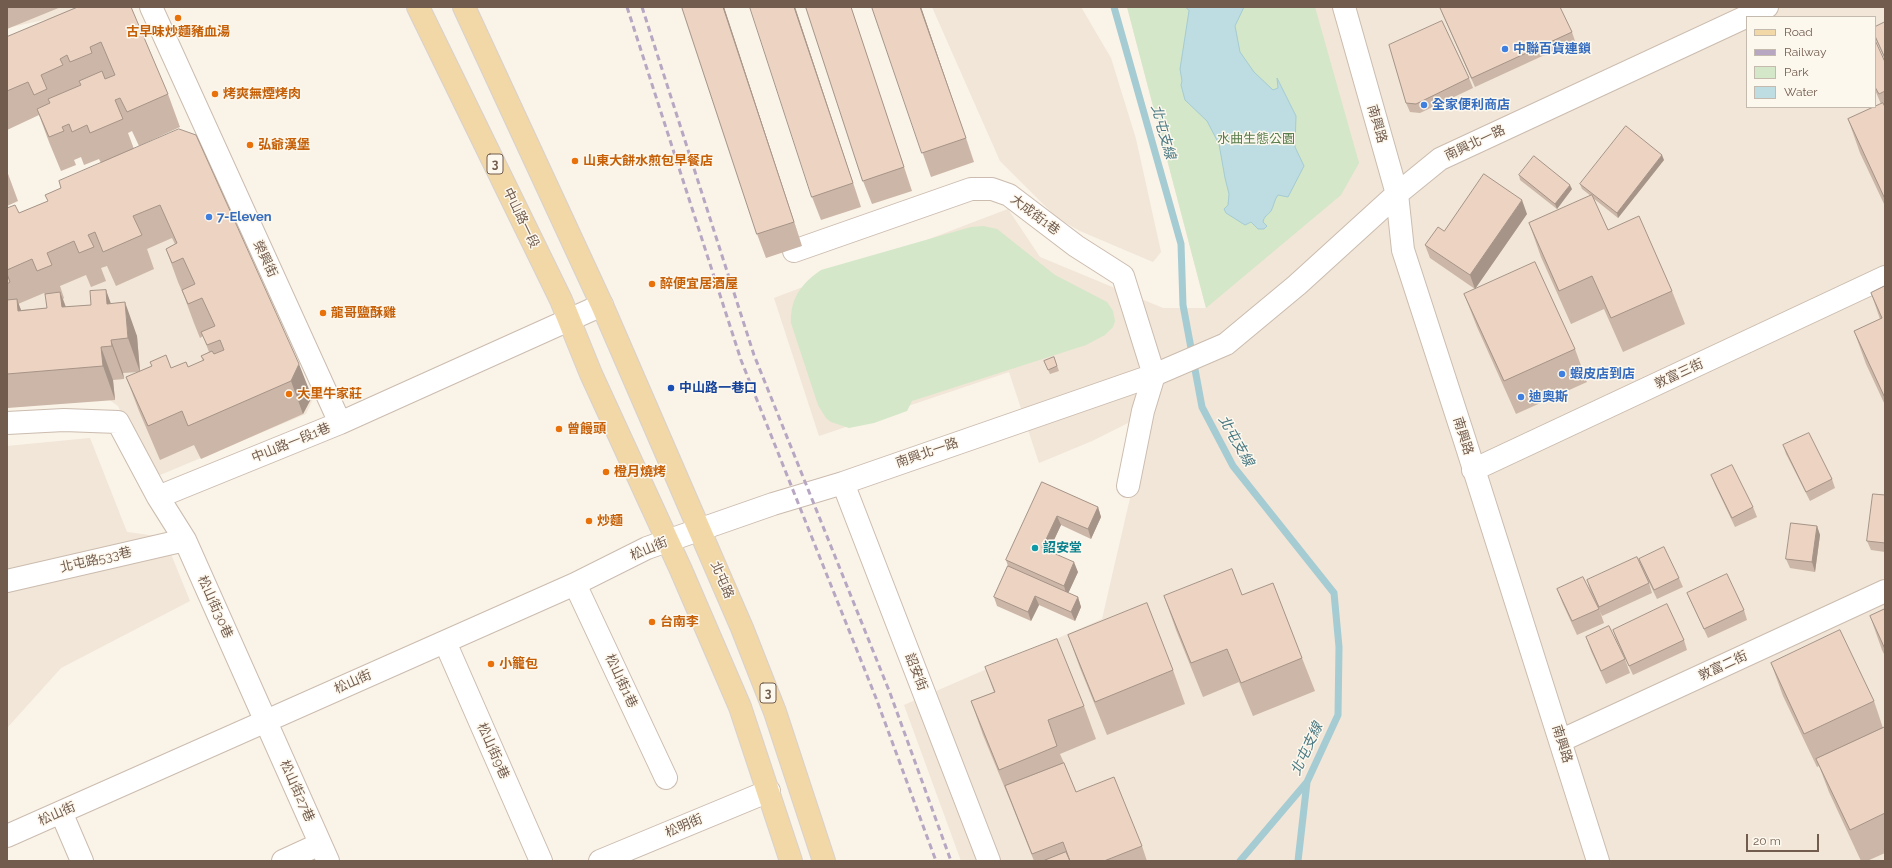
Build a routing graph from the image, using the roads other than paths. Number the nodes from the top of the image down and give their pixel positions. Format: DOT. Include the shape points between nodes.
graph roads {
  1 [pos="151,7"];
  2 [pos="418,7"];
  3 [pos="464,7"];
  4 [pos="1344,7"];
  5 [pos="1767,7"];
  6 [pos="1748,16"];
  7 [pos="1746,17"];
  8 [pos="1397,194"];
  9 [pos="794,250"];
  10 [pos="1885,277"];
  11 [pos="602,305"];
  12 [pos="570,321"];
  13 [pos="1154,375"];
  14 [pos="7,423"];
  15 [pos="340,423"];
  16 [pos="1473,470"];
  17 [pos="843,483"];
  18 [pos="1128,486"];
  19 [pos="158,497"];
  20 [pos="700,530"];
  21 [pos="186,540"];
  22 [pos="667,541"];
  23 [pos="7,581"];
  24 [pos="575,584"];
  25 [pos="1885,591"];
  26 [pos="445,642"];
  27 [pos="266,721"];
  28 [pos="1560,741"];
  29 [pos="666,778"];
  30 [pos="768,791"];
  31 [pos="61,812"];
  32 [pos="7,836"];
  33 [pos="324,853"];
  34 [pos="82,861"];
  35 [pos="283,861"];
  36 [pos="541,861"];
  37 [pos="600,861"];
  38 [pos="791,861"];
  39 [pos="824,861"];
  40 [pos="989,861"];
  41 [pos="1598,861"];
  1 -- 15 [label="street, 榮興街"];
  2 -- 12 [label="main road, 中山路一段 / 3"];
  3 -- 11 [label="main road, 3"];
  4 -- 8 [label="street, 南興路"];
  5 -- 6 [label="street, 南興北一路"];
  7 -- 8 [label="street, 南興北一路" via="1440,159"];
  8 -- 13 [label="street, 南興北一路" via="1297,285 1226,344"];
  8 -- 16 [label="street, 南興路" via="1403,250"];
  9 -- 13 [label="street, 大成街1巷" via="971,189 992,189 1009,195 1076,246 1123,276"];
  10 -- 16 [label="street, 敦富三街"];
  11 -- 12 [label="street, 中山路一段1巷"];
  11 -- 20 [label="main road, 北屯路 / 3"];
  12 -- 15 [label="street, 中山路一段1巷"];
  12 -- 22 [label="main road, 3" via="591,374"];
  13 -- 17 [label="street, 南興北一路"];
  13 -- 18 [label="street" via="1143,411"];
  14 -- 19 [label="street" via="64,420 118,422"];
  15 -- 19 [label="street, 中山路一段1巷"];
  16 -- 28 [label="street, 南興路"];
  17 -- 20 [label="street, 南興北一路"];
  17 -- 40 [label="street, 詔安街"];
  19 -- 21 [label="street, 松山街30巷"];
  20 -- 22 [label="street, 松山街"];
  20 -- 39 [label="main road, 北屯路 / 3" via="775,712"];
  21 -- 23 [label="street, 北屯路533巷"];
  21 -- 27 [label="street, 松山街30巷"];
  22 -- 24 [label="street, 松山街" via="647,548"];
  22 -- 30 [label="main road, 3" via="740,707"];
  24 -- 26 [label="street, 松山街"];
  24 -- 29 [label="street, 松山街1巷"];
  25 -- 28 [label="street, 敦富二街"];
  26 -- 27 [label="street, 松山街"];
  26 -- 36 [label="street, 松山街9巷"];
  27 -- 31 [label="street, 松山街"];
  27 -- 33 [label="street, 松山街27巷"];
  28 -- 41 [label="street, 南興路"];
  30 -- 37 [label="street, 松明街"];
  30 -- 38 [label="main road, 3"];
  31 -- 32 [label="street, 松山街"];
  31 -- 34 [label="street"];
  33 -- 35 [label="street"];
}
